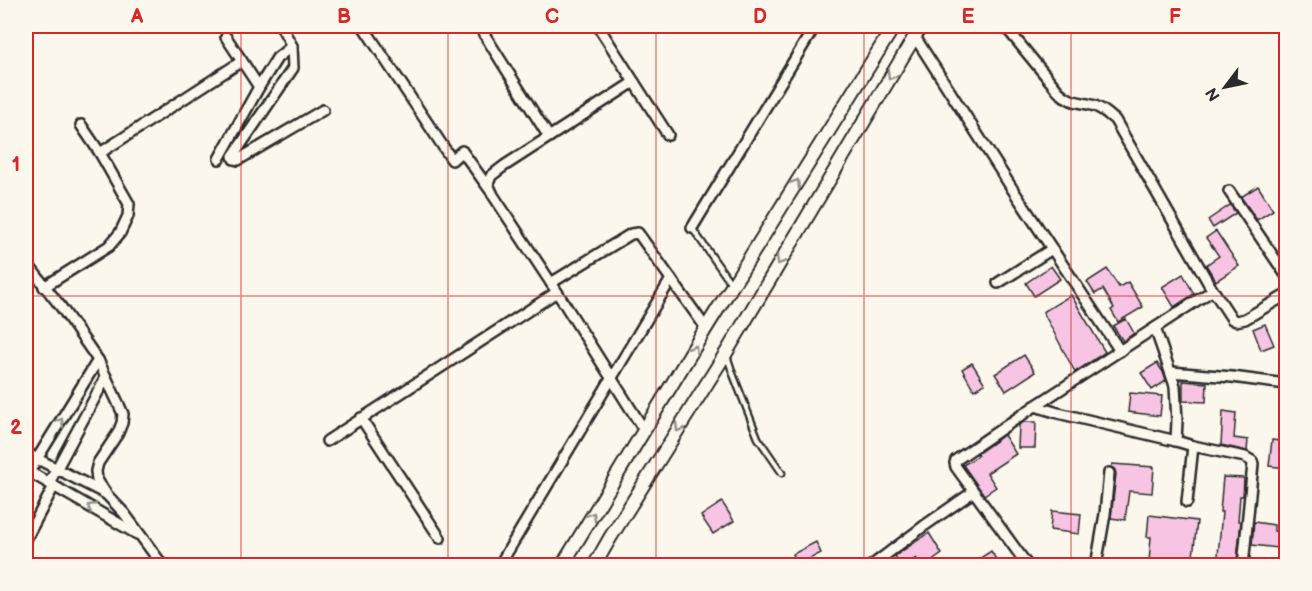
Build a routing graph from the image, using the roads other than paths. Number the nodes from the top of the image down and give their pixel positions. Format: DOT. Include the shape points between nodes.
graph roads {
  1 [pos="281,26"];
  2 [pos="363,26"];
  3 [pos="479,26"];
  4 [pos="598,26"];
  5 [pos="815,26"];
  6 [pos="894,26"];
  7 [pos="1005,26"];
  8 [pos="915,29"];
  9 [pos="226,37"];
  10 [pos="292,46"];
  11 [pos="242,61"];
  12 [pos="634,82"];
  13 [pos="259,87"];
  14 [pos="323,110"];
  15 [pos="81,125"];
  16 [pos="668,135"];
  17 [pos="549,137"];
  18 [pos="100,153"];
  19 [pos="219,159"];
  20 [pos="1229,191"];
  21 [pos="493,195"];
  22 [pos="692,228"];
  23 [pos="1052,249"];
  24 [pos="27,268"];
  25 [pos="1287,274"];
  26 [pos="671,279"];
  27 [pos="551,283"];
  28 [pos="998,283"];
  29 [pos="733,286"];
  30 [pos="44,287"];
  31 [pos="1213,291"];
  32 [pos="557,292"];
  33 [pos="1287,295"];
  34 [pos="706,328"];
  35 [pos="1155,328"];
  36 [pos="1120,351"];
  37 [pos="726,353"];
  38 [pos="98,360"];
  39 [pos="1171,372"];
  40 [pos="106,376"];
  41 [pos="612,379"];
  42 [pos="1287,384"];
  43 [pos="1035,406"];
  44 [pos="362,418"];
  45 [pos="644,430"];
  46 [pos="327,441"];
  47 [pos="1176,441"];
  48 [pos="1193,446"];
  49 [pos="26,453"];
  50 [pos="37,459"];
  51 [pos="56,469"];
  52 [pos="27,471"];
  53 [pos="782,473"];
  54 [pos="1109,473"];
  55 [pos="52,484"];
  56 [pos="973,492"];
  57 [pos="108,495"];
  58 [pos="1187,502"];
  59 [pos="142,537"];
  60 [pos="440,538"];
  61 [pos="26,539"];
  62 [pos="163,566"];
  63 [pos="499,566"];
  64 [pos="562,566"];
  65 [pos="594,566"];
  66 [pos="871,566"];
  67 [pos="1028,566"];
  68 [pos="1096,566"];
  69 [pos="1243,566"];
  1 -- 10 [label="street"];
  2 -- 21 [label="street" via="452,160 462,151"];
  3 -- 17 [label="street"];
  4 -- 12 [label="street"];
  5 -- 22 [label="street"];
  29 -- 6 [label="street, one-way"];
  7 -- 31 [label="street" via="1066,99 1097,107 1115,120"];
  8 -- 23 [label="street"];
  8 -- 37 [label="street, one-way"];
  9 -- 11 [label="street"];
  10 -- 13 [label="street" via="278,58"];
  10 -- 14 [label="street" via="293,68 234,159"];
  11 -- 13 [label="street"];
  11 -- 18 [label="street"];
  12 -- 16 [label="street"];
  12 -- 17 [label="street"];
  13 -- 19 [label="street"];
  15 -- 18 [label="street"];
  17 -- 21 [label="street" via="491,176 488,184"];
  18 -- 30 [label="street" via="129,204 128,216 109,246"];
  20 -- 25 [label="street"];
  21 -- 27 [label="street"];
  22 -- 29 [label="lane"];
  23 -- 28 [label="street"];
  23 -- 36 [label="street"];
  24 -- 30 [label="street"];
  26 -- 27 [label="street" via="638,233"];
  26 -- 34 [label="street"];
  26 -- 41 [label="street"];
  27 -- 32 [label="street"];
  29 -- 34 [label="street"];
  30 -- 38 [label="street"];
  31 -- 33 [label="street" via="1236,321"];
  31 -- 35 [label="street"];
  32 -- 41 [label="street"];
  32 -- 44 [label="street"];
  45 -- 34 [label="street, one-way"];
  35 -- 36 [label="street"];
  35 -- 39 [label="street"];
  36 -- 43 [label="street"];
  37 -- 53 [label="lane" via="758,438"];
  37 -- 65 [label="street, one-way"];
  38 -- 40 [label="street"];
  50 -- 38 [label="street, one-way"];
  39 -- 42 [label="street"];
  39 -- 47 [label="street" via="1177,404"];
  40 -- 51 [label="street"];
  40 -- 57 [label="street" via="123,414 118,433 96,471 97,480"];
  41 -- 45 [label="street"];
  41 -- 63 [label="street"];
  43 -- 47 [label="street"];
  43 -- 56 [label="street" via="957,460 956,467"];
  44 -- 46 [label="street"];
  44 -- 60 [label="street"];
  64 -- 45 [label="street, one-way"];
  47 -- 48 [label="street"];
  48 -- 58 [label="street"];
  48 -- 69 [label="street" via="1252,461"];
  49 -- 50 [label="street"];
  50 -- 51 [label="street"];
  50 -- 52 [label="street"];
  51 -- 55 [label="street"];
  51 -- 57 [label="street"];
  52 -- 55 [label="street"];
  54 -- 68 [label="street"];
  59 -- 55 [label="street, one-way"];
  55 -- 61 [label="street"];
  56 -- 66 [label="street"];
  56 -- 67 [label="street"];
  57 -- 59 [label="street"];
  59 -- 62 [label="street"];
}
